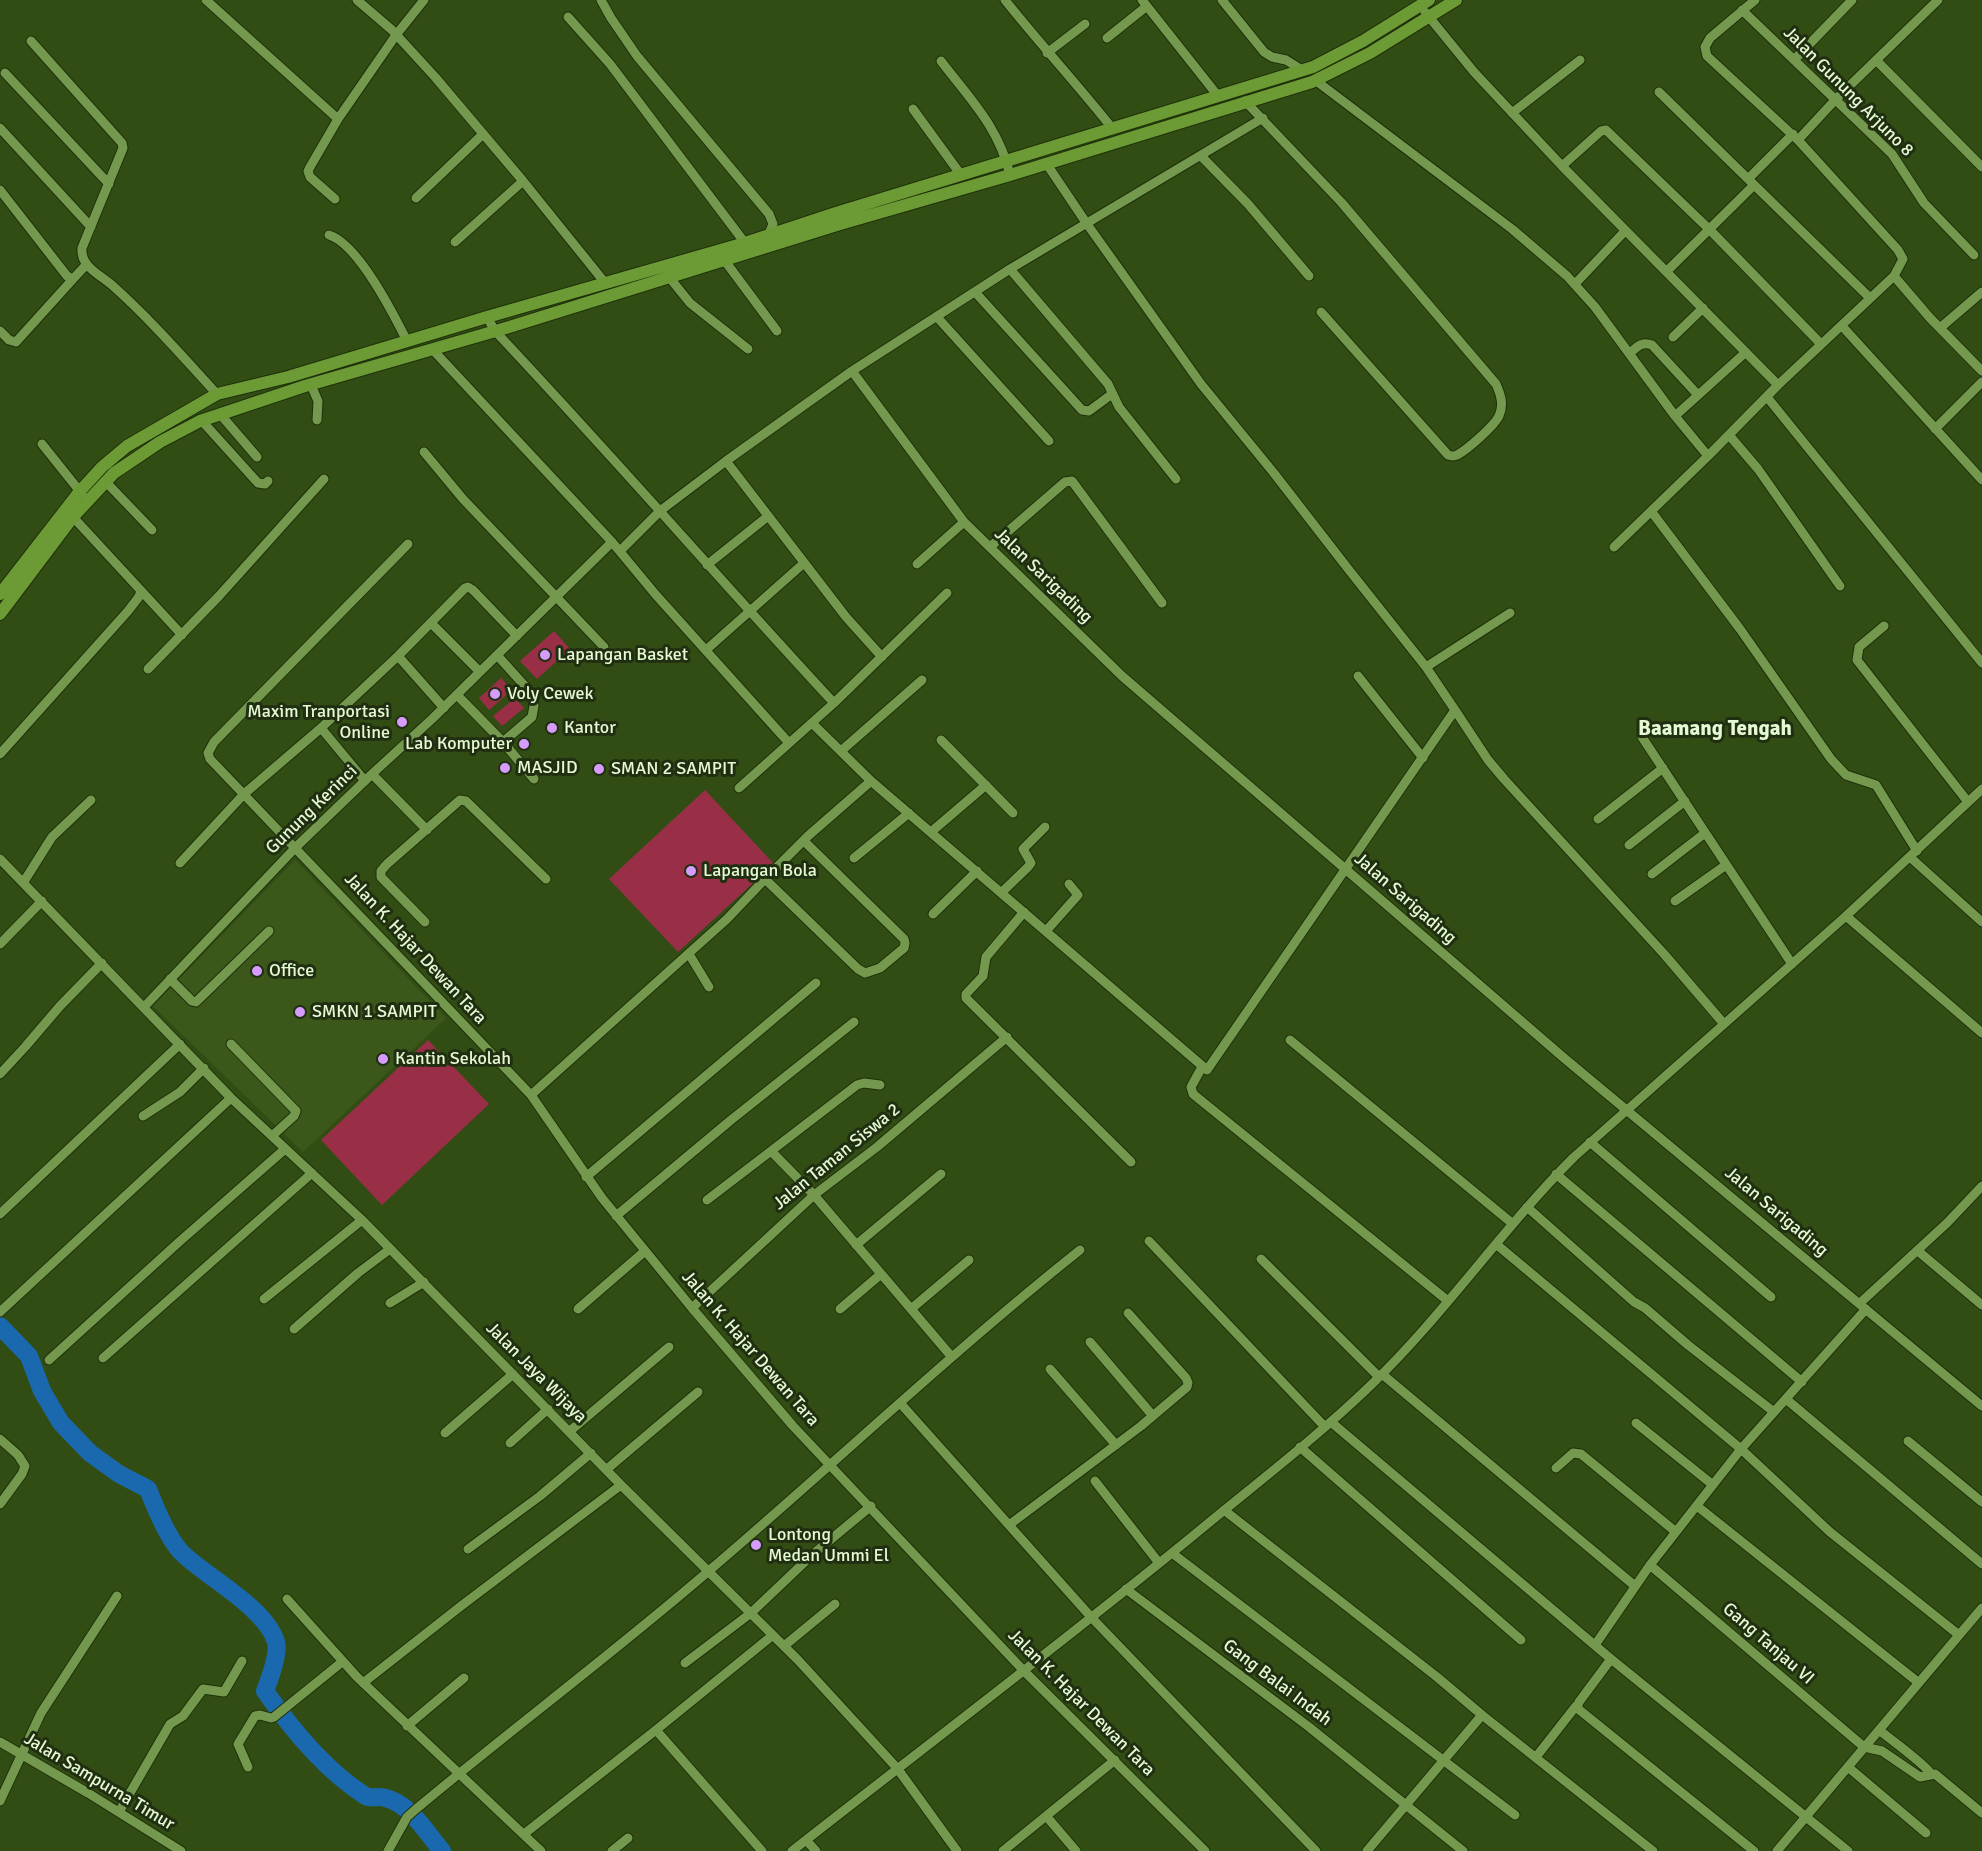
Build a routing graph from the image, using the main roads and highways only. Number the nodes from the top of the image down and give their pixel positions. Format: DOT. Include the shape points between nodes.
graph roads {
  1 [pos="1456,0"];
  2 [pos="1425,2"];
  3 [pos="1166,112"];
  4 [pos="1169,125"];
  5 [pos="634,282"];
  6 [pos="84,496"];
  7 [pos="0,594"];
  8 [pos="0,614"];
  1 -- 4 [label="main road" via="1370,53 1315,80"];
  2 -- 3 [label="main road" via="1313,67"];
  3 -- 4 [label="main road"];
  3 -- 5 [label="main road" via="836,213"];
  4 -- 5 [label="main road" via="669,278"];
  5 -- 6 [label="main road" via="495,332 202,421 130,460"];
  5 -- 6 [label="main road" via="606,284 288,378 217,394 127,446 102,467"];
  6 -- 7 [label="main road"];
  6 -- 8 [label="main road" via="73,517"];
}
